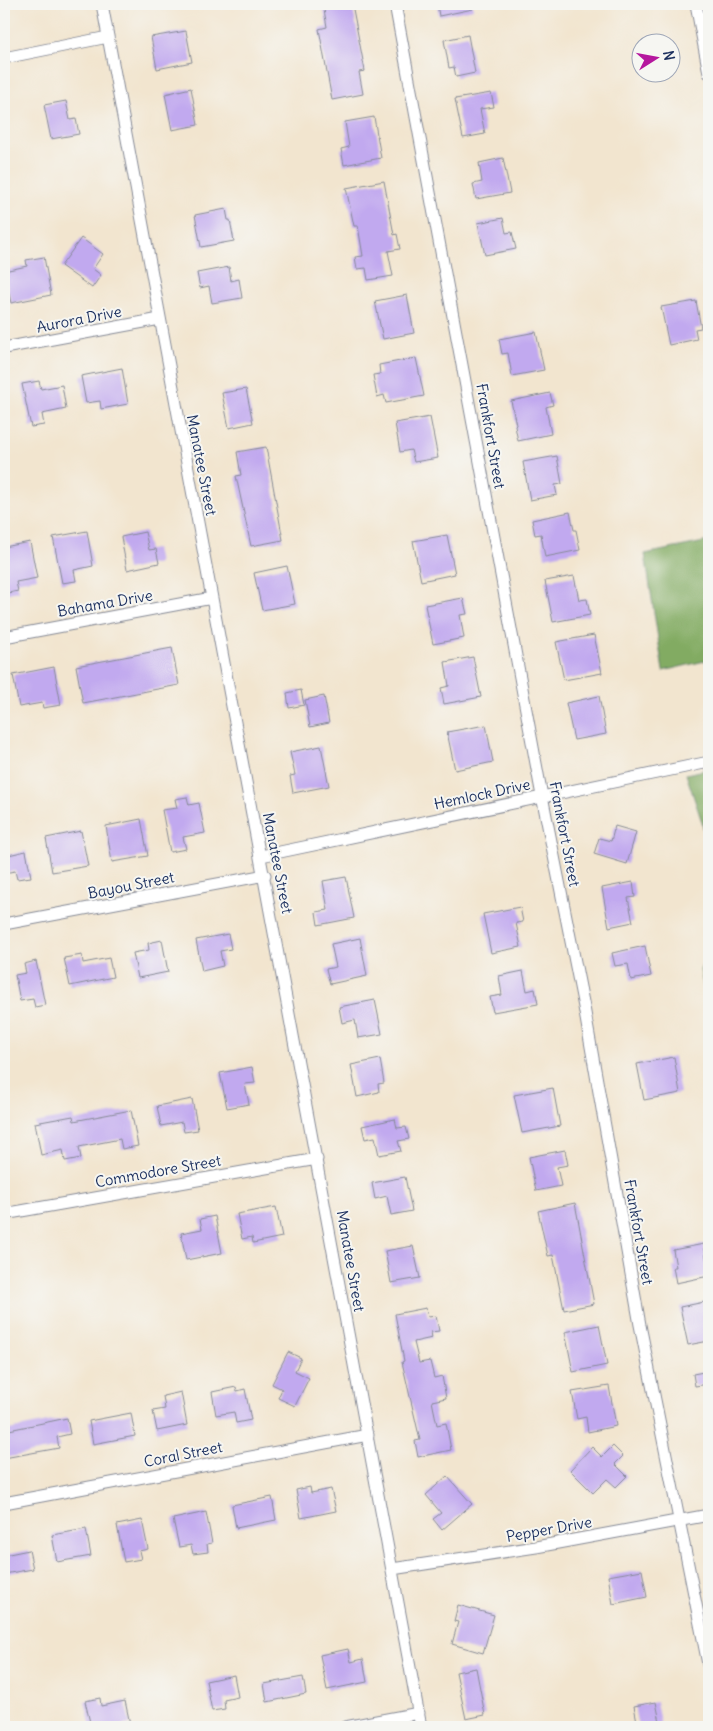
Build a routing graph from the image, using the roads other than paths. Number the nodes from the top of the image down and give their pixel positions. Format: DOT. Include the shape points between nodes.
graph roads {
  1 [pos="102,4"];
  2 [pos="396,4"];
  3 [pos="696,4"];
  4 [pos="108,37"];
  5 [pos="4,58"];
  6 [pos="709,73"];
  7 [pos="160,319"];
  8 [pos="4,348"];
  9 [pos="212,598"];
  10 [pos="4,637"];
  11 [pos="709,762"];
  12 [pos="542,796"];
  13 [pos="261,856"];
  14 [pos="265,875"];
  15 [pos="4,924"];
  16 [pos="317,1158"];
  17 [pos="4,1214"];
  18 [pos="368,1435"];
  19 [pos="4,1503"];
  20 [pos="709,1515"];
  21 [pos="679,1520"];
  22 [pos="392,1569"];
  23 [pos="709,1669"];
  24 [pos="418,1712"];
  25 [pos="345,1727"];
  26 [pos="421,1727"];
  1 -- 4 [label="street, Manatee Street"];
  2 -- 12 [label="street, Frankfort Street"];
  3 -- 6 [label="street"];
  4 -- 5 [label="street"];
  4 -- 7 [label="street, Manatee Street"];
  7 -- 8 [label="street, Aurora Drive"];
  7 -- 9 [label="street, Manatee Street"];
  9 -- 10 [label="street, Bahama Drive"];
  9 -- 13 [label="street, Manatee Street"];
  11 -- 12 [label="street, Hemlock Drive"];
  12 -- 13 [label="street, Hemlock Drive"];
  12 -- 21 [label="street, Frankfort Street"];
  13 -- 14 [label="street, Manatee Street"];
  14 -- 15 [label="street, Bayou Street"];
  14 -- 16 [label="street, Manatee Street"];
  16 -- 17 [label="street, Commodore Street"];
  16 -- 18 [label="street, Manatee Street"];
  18 -- 19 [label="street, Coral Street"];
  18 -- 22 [label="street, Manatee Street"];
  20 -- 21 [label="street, Pepper Drive"];
  21 -- 22 [label="street, Pepper Drive" via="536,1547"];
  21 -- 23 [label="street, Frankfort Street"];
  22 -- 24 [label="street, Manatee Street"];
  24 -- 25 [label="street"];
  24 -- 26 [label="street, Manatee Street"];
}
